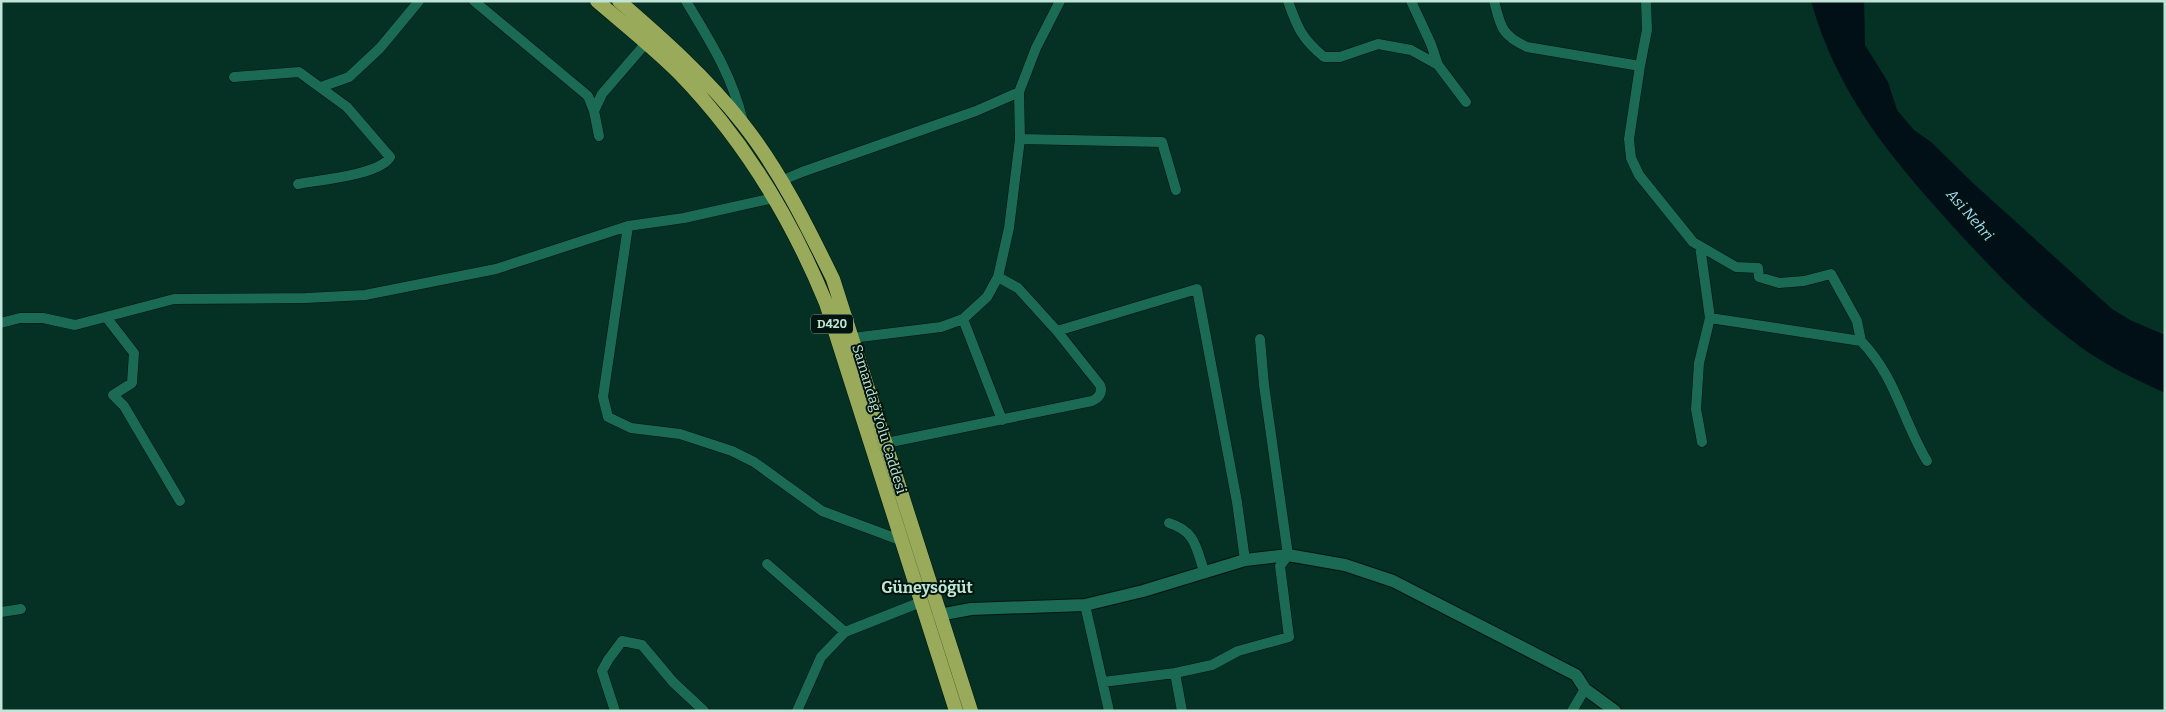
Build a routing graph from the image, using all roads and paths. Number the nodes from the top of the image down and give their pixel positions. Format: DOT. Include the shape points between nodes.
graph roads {
  1 [pos="420,1"];
  2 [pos="474,1"];
  3 [pos="597,1"];
  4 [pos="619,1"];
  5 [pos="686,1"];
  6 [pos="1060,1"];
  7 [pos="1288,1"];
  8 [pos="1411,1"];
  9 [pos="1494,1"];
  10 [pos="1646,1"];
  11 [pos="646,43"];
  12 [pos="1438,65"];
  13 [pos="1640,66"];
  14 [pos="234,76"];
  15 [pos="321,87"];
  16 [pos="1019,92"];
  17 [pos="1466,102"];
  18 [pos="594,112"];
  19 [pos="743,124"];
  20 [pos="599,136"];
  21 [pos="1020,139"];
  22 [pos="781,181"];
  23 [pos="298,184"];
  24 [pos="1176,190"];
  25 [pos="774,198"];
  26 [pos="628,226"];
  27 [pos="1700,246"];
  28 [pos="998,277"];
  29 [pos="106,317"];
  30 [pos="1710,318"];
  31 [pos="964,319"];
  32 [pos="1,323"];
  33 [pos="1057,331"];
  34 [pos="852,338"];
  35 [pos="1260,339"];
  36 [pos="1861,341"];
  37 [pos="1002,420"];
  38 [pos="1702,442"];
  39 [pos="886,443"];
  40 [pos="1927,460"];
  41 [pos="180,501"];
  42 [pos="1169,523"];
  43 [pos="900,540"];
  44 [pos="1288,554"];
  45 [pos="1246,560"];
  46 [pos="767,564"];
  47 [pos="1204,571"];
  48 [pos="921,602"];
  49 [pos="1085,604"];
  50 [pos="21,609"];
  51 [pos="1,612"];
  52 [pos="939,616"];
  53 [pos="846,632"];
  54 [pos="1175,674"];
  55 [pos="1102,682"];
  56 [pos="1585,689"];
  57 [pos="614,711"];
  58 [pos="704,711"];
  59 [pos="797,711"];
  60 [pos="956,711"];
  61 [pos="971,711"];
  62 [pos="1109,711"];
  63 [pos="1182,711"];
  64 [pos="1572,711"];
  65 [pos="1615,711"];
  1 -- 15 [label="street" via="350,77"];
  2 -- 18 [label="street" via="588,96"];
  3 -- 11 [label="highway, Samandağ Yolu Caddesi / D420"];
  4 -- 19 [label="highway, Samandağ Yolu Caddesi / D420" via="663,39"];
  5 -- 19 [label="street" via="728,72"];
  6 -- 16 [label="street" via="1036,48"];
  7 -- 12 [label="street" via="1298,29 1308,44 1324,57 1340,57 1378,44 1412,50"];
  8 -- 12 [label="street"];
  9 -- 13 [label="street" via="1502,28 1511,40 1527,47"];
  10 -- 13 [label="street" via="1647,30"];
  11 -- 18 [label="street" via="602,94"];
  11 -- 25 [label="highway, Samandağ Yolu Caddesi / D420" via="717,115 756,167"];
  12 -- 17 [label="street"];
  13 -- 27 [label="street" via="1629,139 1632,158 1639,175 1693,242"];
  14 -- 15 [label="street" via="299,72"];
  15 -- 23 [label="street" via="347,106 390,156 388,161 370,170"];
  16 -- 21 [label="street"];
  16 -- 22 [label="street"];
  18 -- 20 [label="street"];
  19 -- 22 [label="highway, Samandağ Yolu Caddesi / D420"];
  21 -- 24 [label="street" via="1162,142"];
  21 -- 28 [label="street" via="1010,228"];
  22 -- 34 [label="highway, Samandağ Yolu Caddesi / D420" via="833,279"];
  25 -- 26 [label="street" via="684,218"];
  25 -- 43 [label="highway, Samandağ Yolu Caddesi / D420" via="813,271 826,303"];
  26 -- 29 [label="street" via="496,269 365,295 174,299"];
  26 -- 43 [label="street" via="603,397 608,417 630,428 680,434 732,451 754,462 822,511"];
  27 -- 30 [label="street"];
  27 -- 36 [label="street" via="1736,267 1758,268 1759,277 1779,283 1831,274 1856,321"];
  28 -- 31 [label="street" via="988,297"];
  28 -- 33 [label="street" via="1018,288"];
  29 -- 32 [label="street" via="76,325 43,318 20,318"];
  29 -- 41 [label="street" via="134,353 132,382 114,395 124,406"];
  30 -- 36 [label="street"];
  30 -- 38 [label="street" via="1699,363 1696,409"];
  31 -- 34 [label="street" via="941,327"];
  31 -- 37 [label="street"];
  33 -- 37 [label="street" via="1100,385 1098,398"];
  33 -- 45 [label="street" via="1197,289"];
  34 -- 39 [label="highway, Samandağ Yolu Caddesi / D420"];
  35 -- 44 [label="street"];
  36 -- 40 [label="street" via="1876,355 1896,390 1915,441"];
  37 -- 39 [label="street"];
  39 -- 52 [label="highway, Samandağ Yolu Caddesi / D420"];
  42 -- 47 [label="street" via="1181,527 1193,538"];
  43 -- 48 [label="highway, Samandağ Yolu Caddesi / D420"];
  44 -- 45 [label="street"];
  44 -- 54 [label="street" via="1280,566 1289,636 1238,650 1212,665"];
  44 -- 56 [label="street" via="1345,564 1393,581 1576,675"];
  45 -- 47 [label="street"];
  46 -- 53 [label="street"];
  47 -- 49 [label="street" via="1144,591"];
  48 -- 53 [label="street"];
  48 -- 60 [label="highway, Samandağ Yolu Caddesi / D420"];
  49 -- 52 [label="street" via="971,609"];
  49 -- 55 [label="street"];
  50 -- 51 [label="street"];
  52 -- 61 [label="highway, Samandağ Yolu Caddesi / D420"];
  53 -- 59 [label="street" via="821,657"];
  54 -- 55 [label="street"];
  54 -- 63 [label="street"];
  55 -- 62 [label="street"];
  56 -- 64 [label="street"];
  56 -- 65 [label="street"];
  57 -- 58 [label="street" via="602,671 622,641 642,645 673,682"];
}
